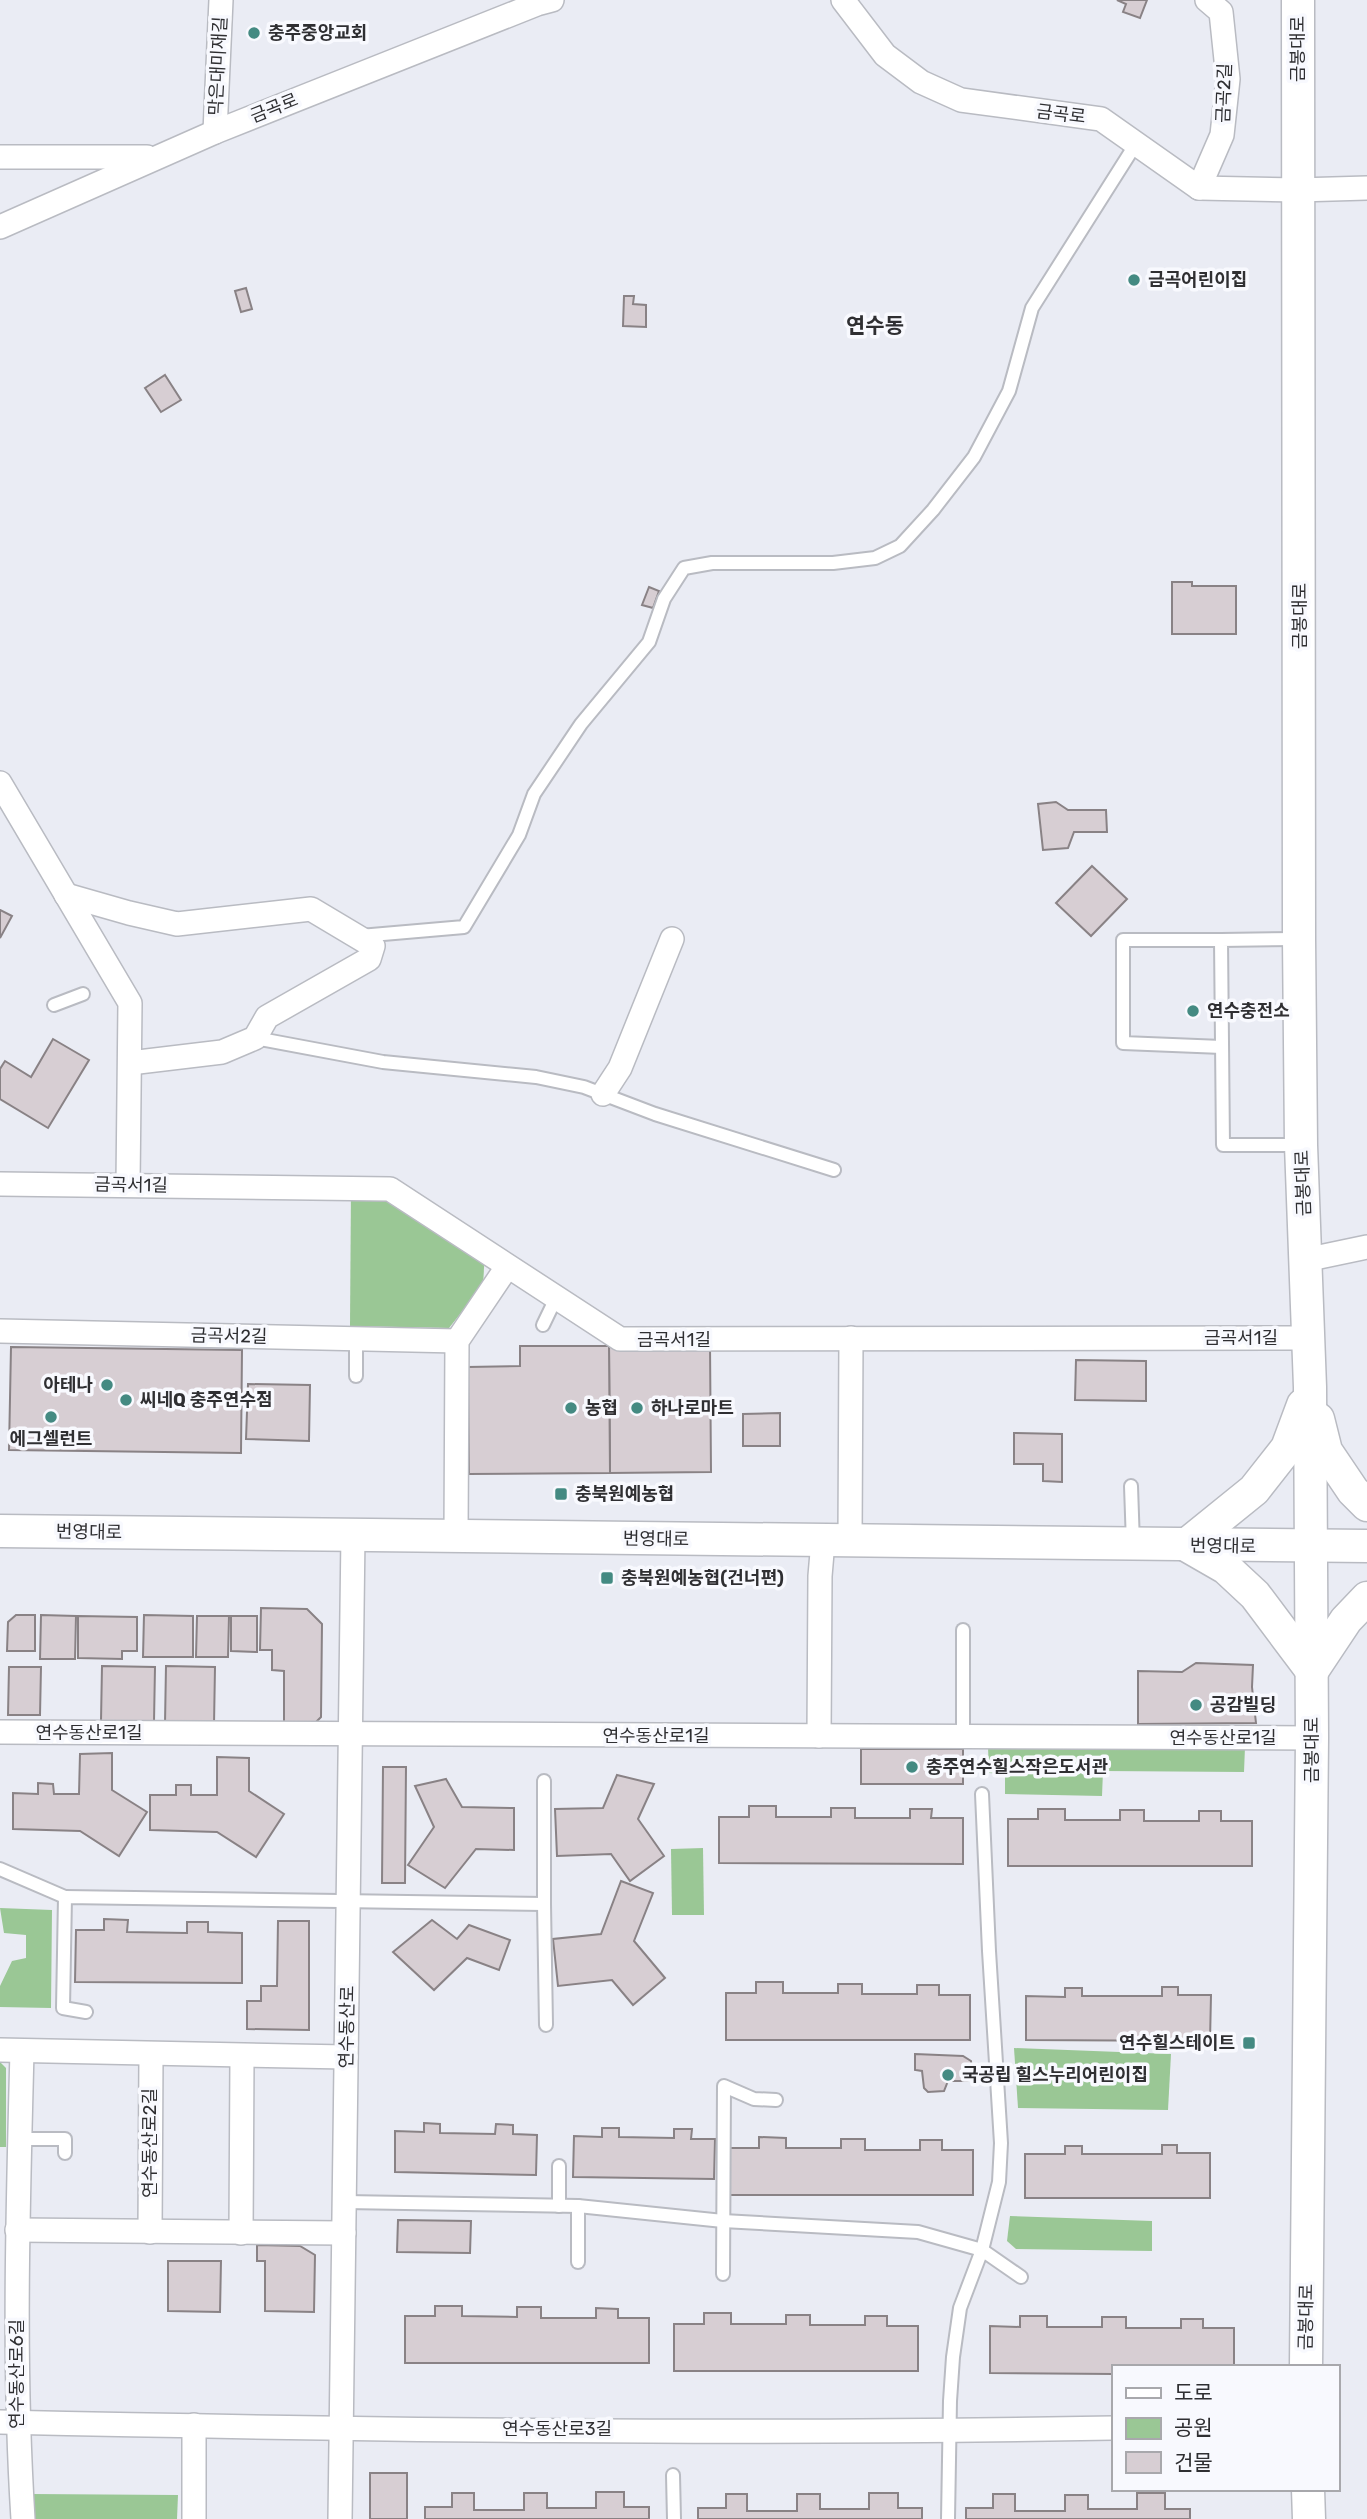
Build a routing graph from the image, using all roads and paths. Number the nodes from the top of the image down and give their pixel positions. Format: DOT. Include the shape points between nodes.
graph roads {
  1 [pos="221,0"];
  2 [pos="552,0"];
  3 [pos="843,0"];
  4 [pos="1207,0"];
  5 [pos="1298,0"];
  6 [pos="215,132"];
  7 [pos="1137,142"];
  8 [pos="0,156"];
  9 [pos="158,157"];
  10 [pos="1199,188"];
  11 [pos="1367,188"];
  12 [pos="1298,190"];
  13 [pos="0,227"];
  14 [pos="0,783"];
  15 [pos="66,895"];
  16 [pos="359,936"];
  17 [pos="672,939"];
  18 [pos="1299,939"];
  19 [pos="1221,940"];
  20 [pos="83,994"];
  21 [pos="54,1005"];
  22 [pos="255,1038"];
  23 [pos="1222,1047"];
  24 [pos="130,1063"];
  25 [pos="603,1094"];
  26 [pos="1301,1144"];
  27 [pos="834,1171"];
  28 [pos="0,1184"];
  29 [pos="128,1184"];
  30 [pos="1367,1247"];
  31 [pos="1306,1260"];
  32 [pos="508,1267"];
  33 [pos="556,1298"];
  34 [pos="543,1325"];
  35 [pos="0,1331"];
  36 [pos="851,1338"];
  37 [pos="1308,1338"];
  38 [pos="356,1339"];
  39 [pos="457,1341"];
  40 [pos="356,1377"];
  41 [pos="1310,1387"];
  42 [pos="1130,1486"];
  43 [pos="1367,1505"];
  44 [pos="0,1531"];
  45 [pos="353,1535"];
  46 [pos="456,1536"];
  47 [pos="836,1541"];
  48 [pos="1133,1544"];
  49 [pos="1186,1545"];
  50 [pos="1311,1545"];
  51 [pos="1367,1546"];
  52 [pos="1367,1598"];
  53 [pos="963,1630"];
  54 [pos="1312,1671"];
  55 [pos="0,1732"];
  56 [pos="350,1735"];
  57 [pos="819,1736"];
  58 [pos="963,1737"];
  59 [pos="1312,1738"];
  60 [pos="544,1781"];
  61 [pos="982,1794"];
  62 [pos="0,1869"];
  63 [pos="65,1897"];
  64 [pos="348,1903"];
  65 [pos="544,1904"];
  66 [pos="86,2012"];
  67 [pos="546,2025"];
  68 [pos="11,2051"];
  69 [pos="151,2054"];
  70 [pos="242,2056"];
  71 [pos="346,2057"];
  72 [pos="776,2100"];
  73 [pos="20,2139"];
  74 [pos="65,2153"];
  75 [pos="559,2166"];
  76 [pos="345,2202"];
  77 [pos="559,2206"];
  78 [pos="578,2206"];
  79 [pos="723,2221"];
  80 [pos="17,2230"];
  81 [pos="150,2232"];
  82 [pos="344,2233"];
  83 [pos="241,2234"];
  84 [pos="982,2250"];
  85 [pos="578,2262"];
  86 [pos="723,2274"];
  87 [pos="1021,2277"];
  88 [pos="1306,2365"];
  89 [pos="8,2422"];
  90 [pos="194,2425"];
  91 [pos="342,2428"];
  92 [pos="1112,2428"];
  93 [pos="949,2431"];
  94 [pos="673,2475"];
  95 [pos="1308,2491"];
  96 [pos="23,2519"];
  97 [pos="194,2519"];
  98 [pos="340,2519"];
  99 [pos="674,2519"];
  100 [pos="948,2519"];
  101 [pos="1309,2519"];
  1 -- 6 [label="street, 막은대미재길"];
  2 -- 6 [label="street, 금곡로"];
  3 -- 7 [label="street, 금곡로" via="885,55 920,82 961,100 1101,118"];
  4 -- 10 [label="street, 금곡2길" via="1221,12 1228,79 1222,135"];
  5 -- 12 [label="street, 금봉대로"];
  6 -- 9 [label="street, 금곡로"];
  7 -- 10 [label="street, 금곡로"];
  7 -- 16 [label="lane" via="1032,308 1009,391 974,457 900,546 875,558 833,563 712,563 684,568 664,599 649,642 581,724 534,794 519,835 464,927"];
  8 -- 9 [label="street"];
  9 -- 13 [label="street, 금곡로"];
  10 -- 12 [label="street"];
  11 -- 12 [label="street"];
  12 -- 18 [label="street, 금봉대로"];
  14 -- 15 [label="street"];
  15 -- 16 [label="street" via="177,924 312,909"];
  15 -- 24 [label="street" via="130,1003"];
  16 -- 22 [label="street" via="373,946 369,959 267,1017"];
  17 -- 25 [label="street" via="620,1068"];
  18 -- 19 [label="lane"];
  18 -- 26 [label="street, 금봉대로"];
  19 -- 23 [label="lane"];
  19 -- 23 [label="lane" via="1123,940 1123,1043"];
  20 -- 21 [label="lane"];
  22 -- 24 [label="street" via="222,1052"];
  22 -- 25 [label="lane" via="383,1062 536,1077"];
  23 -- 26 [label="lane" via="1223,1144"];
  24 -- 29 [label="street"];
  25 -- 27 [label="lane"];
  26 -- 31 [label="street, 금봉대로"];
  28 -- 29 [label="street, 금곡서1길"];
  29 -- 32 [label="street, 금곡서1길" via="390,1189"];
  30 -- 31 [label="street"];
  31 -- 37 [label="street, 금봉대로"];
  32 -- 33 [label="street, 금곡서1길"];
  32 -- 39 [label="street"];
  33 -- 34 [label="lane"];
  33 -- 36 [label="street, 금곡서1길" via="620,1339"];
  35 -- 38 [label="street, 금곡서2길"];
  36 -- 37 [label="street, 금곡서1길"];
  36 -- 47 [label="street"];
  37 -- 41 [label="street, 금봉대로"];
  38 -- 39 [label="street, 금곡서2길"];
  38 -- 40 [label="lane"];
  39 -- 46 [label="street"];
  41 -- 43 [label="street" via="1326,1451"];
  41 -- 49 [label="street" via="1287,1448 1254,1490"];
  41 -- 50 [label="street, 금봉대로"];
  42 -- 48 [label="lane"];
  44 -- 45 [label="street, 번영대로"];
  45 -- 46 [label="street, 번영대로"];
  45 -- 56 [label="street, 연수동산로"];
  46 -- 47 [label="street, 번영대로"];
  47 -- 48 [label="street, 번영대로"];
  47 -- 57 [label="street" via="820,1576"];
  48 -- 49 [label="street, 번영대로"];
  49 -- 50 [label="street, 번영대로"];
  49 -- 54 [label="street" via="1226,1568 1255,1595"];
  50 -- 51 [label="street, 번영대로"];
  50 -- 54 [label="street, 금봉대로"];
  52 -- 54 [label="street" via="1346,1620"];
  53 -- 58 [label="lane"];
  54 -- 59 [label="street, 금봉대로"];
  55 -- 56 [label="street, 연수동산로1길"];
  56 -- 57 [label="street, 연수동산로1길"];
  56 -- 64 [label="street, 연수동산로"];
  57 -- 58 [label="street, 연수동산로1길"];
  58 -- 59 [label="street, 연수동산로1길"];
  59 -- 88 [label="street, 금봉대로"];
  60 -- 65 [label="lane"];
  61 -- 84 [label="lane" via="1001,2143 999,2182"];
  62 -- 63 [label="lane"];
  63 -- 64 [label="lane"];
  63 -- 66 [label="lane" via="63,2008"];
  64 -- 65 [label="lane"];
  64 -- 71 [label="street, 연수동산로"];
  65 -- 67 [label="lane"];
  68 -- 69 [label="street"];
  68 -- 73 [label="street, 연수동산로6길"];
  69 -- 70 [label="street"];
  69 -- 81 [label="street, 연수동산로2길"];
  70 -- 71 [label="street"];
  70 -- 83 [label="street"];
  71 -- 76 [label="street, 연수동산로"];
  72 -- 79 [label="lane" via="754,2099 723,2086"];
  73 -- 74 [label="lane" via="65,2139"];
  73 -- 80 [label="street, 연수동산로6길"];
  75 -- 77 [label="lane"];
  76 -- 77 [label="lane"];
  76 -- 82 [label="street, 연수동산로"];
  77 -- 78 [label="lane"];
  78 -- 79 [label="lane"];
  78 -- 85 [label="lane"];
  79 -- 84 [label="lane" via="918,2232"];
  79 -- 86 [label="lane"];
  80 -- 81 [label="street"];
  80 -- 89 [label="street, 연수동산로6길"];
  81 -- 83 [label="street"];
  82 -- 83 [label="street"];
  82 -- 91 [label="street, 연수동산로"];
  84 -- 87 [label="lane"];
  84 -- 93 [label="lane" via="960,2308"];
  89 -- 90 [label="street, 연수동산로3길"];
  89 -- 96 [label="street, 연수동산로6길"];
  90 -- 91 [label="street, 연수동산로3길"];
  90 -- 97 [label="street"];
  91 -- 93 [label="street, 연수동산로3길"];
  91 -- 98 [label="street, 연수동산로"];
  92 -- 93 [label="street, 연수동산로3길"];
  93 -- 100 [label="lane"];
  94 -- 99 [label="lane"];
  95 -- 101 [label="street"];
}
